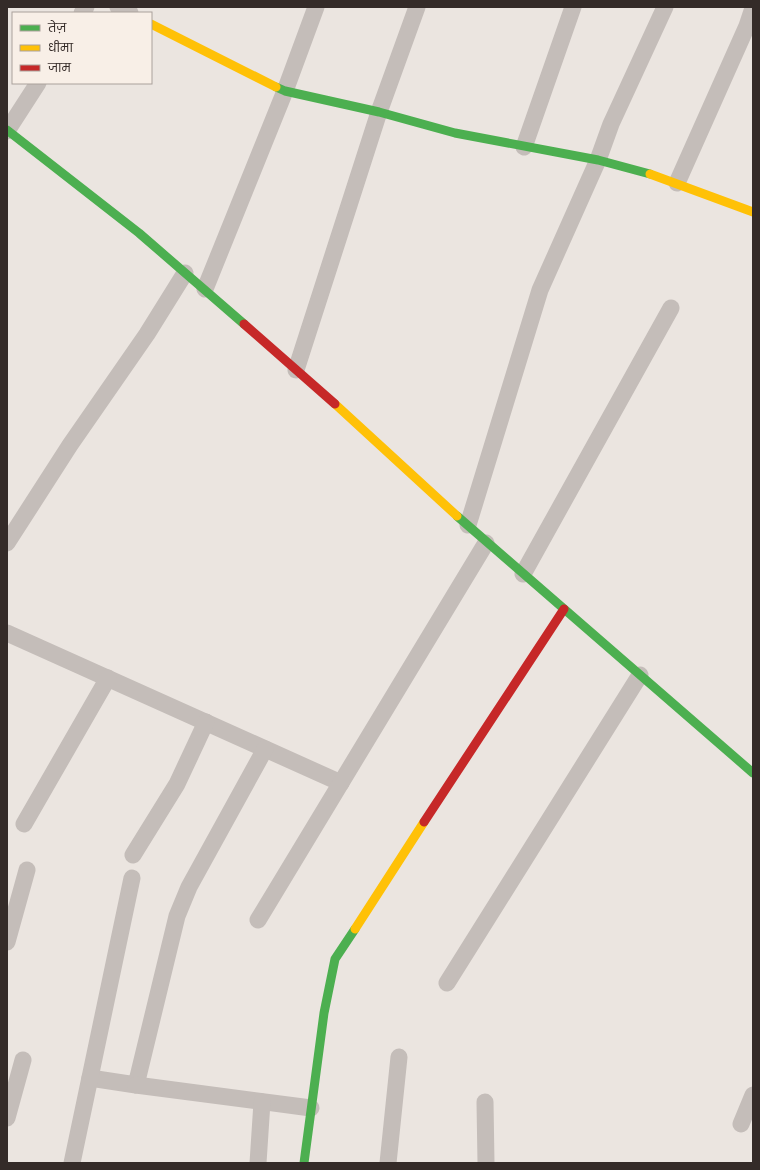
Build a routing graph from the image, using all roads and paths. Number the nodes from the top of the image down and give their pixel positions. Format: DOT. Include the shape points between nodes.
graph roads {
  1 [pos="118,7"];
  2 [pos="316,7"];
  3 [pos="417,7"];
  4 [pos="574,7"];
  5 [pos="665,7"];
  6 [pos="753,8"];
  7 [pos="128,12"];
  8 [pos="152,24"];
  9 [pos="37,84"];
  10 [pos="285,91"];
  11 [pos="379,112"];
  12 [pos="7,130"];
  13 [pos="524,147"];
  14 [pos="598,160"];
  15 [pos="677,183"];
  16 [pos="753,212"];
  17 [pos="185,273"];
  18 [pos="205,289"];
  19 [pos="671,308"];
  20 [pos="296,370"];
  21 [pos="468,525"];
  22 [pos="7,543"];
  23 [pos="486,543"];
  24 [pos="523,574"];
  25 [pos="564,609"];
  26 [pos="7,633"];
  27 [pos="640,675"];
  28 [pos="108,678"];
  29 [pos="206,722"];
  30 [pos="265,749"];
  31 [pos="752,769"];
  32 [pos="341,783"];
  33 [pos="24,824"];
  34 [pos="133,855"];
  35 [pos="27,870"];
  36 [pos="132,878"];
  37 [pos="258,920"];
  38 [pos="7,942"];
  39 [pos="447,983"];
  40 [pos="399,1057"];
  41 [pos="23,1060"];
  42 [pos="90,1078"];
  43 [pos="136,1085"];
  44 [pos="753,1095"];
  45 [pos="262,1102"];
  46 [pos="485,1102"];
  47 [pos="311,1108"];
  48 [pos="7,1118"];
  49 [pos="741,1124"];
  50 [pos="72,1163"];
  51 [pos="258,1163"];
  52 [pos="304,1163"];
  53 [pos="388,1163"];
  54 [pos="486,1163"];
  1 -- 7 [label="street"];
  2 -- 10 [label="street"];
  3 -- 11 [label="street"];
  4 -- 13 [label="street"];
  5 -- 14 [label="street" via="611,124"];
  6 -- 15 [label="street"];
  8 -- 10 [label="street"];
  9 -- 12 [label="street"];
  10 -- 11 [label="street"];
  10 -- 18 [label="street"];
  11 -- 13 [label="street" via="455,133"];
  11 -- 20 [label="street"];
  12 -- 17 [label="street" via="139,233"];
  13 -- 14 [label="street"];
  14 -- 15 [label="street"];
  14 -- 21 [label="street" via="540,290"];
  15 -- 16 [label="street"];
  17 -- 18 [label="street"];
  17 -- 22 [label="street"];
  18 -- 20 [label="street"];
  19 -- 24 [label="street"];
  20 -- 21 [label="street"];
  21 -- 23 [label="street"];
  23 -- 24 [label="street"];
  23 -- 32 [label="street"];
  24 -- 25 [label="street"];
  25 -- 27 [label="street"];
  25 -- 47 [label="street" via="335,959"];
  26 -- 28 [label="street"];
  27 -- 31 [label="street"];
  27 -- 39 [label="street"];
  28 -- 29 [label="street"];
  28 -- 33 [label="street"];
  29 -- 30 [label="street"];
  29 -- 34 [label="street" via="177,784"];
  30 -- 32 [label="street"];
  30 -- 43 [label="street" via="189,887 177,916"];
  32 -- 37 [label="street"];
  35 -- 38 [label="street"];
  36 -- 42 [label="street"];
  40 -- 53 [label="street"];
  41 -- 48 [label="street"];
  42 -- 43 [label="street"];
  42 -- 50 [label="street"];
  43 -- 45 [label="street"];
  44 -- 49 [label="street"];
  45 -- 47 [label="street"];
  45 -- 51 [label="street"];
  46 -- 54 [label="street"];
  47 -- 52 [label="street"];
}
